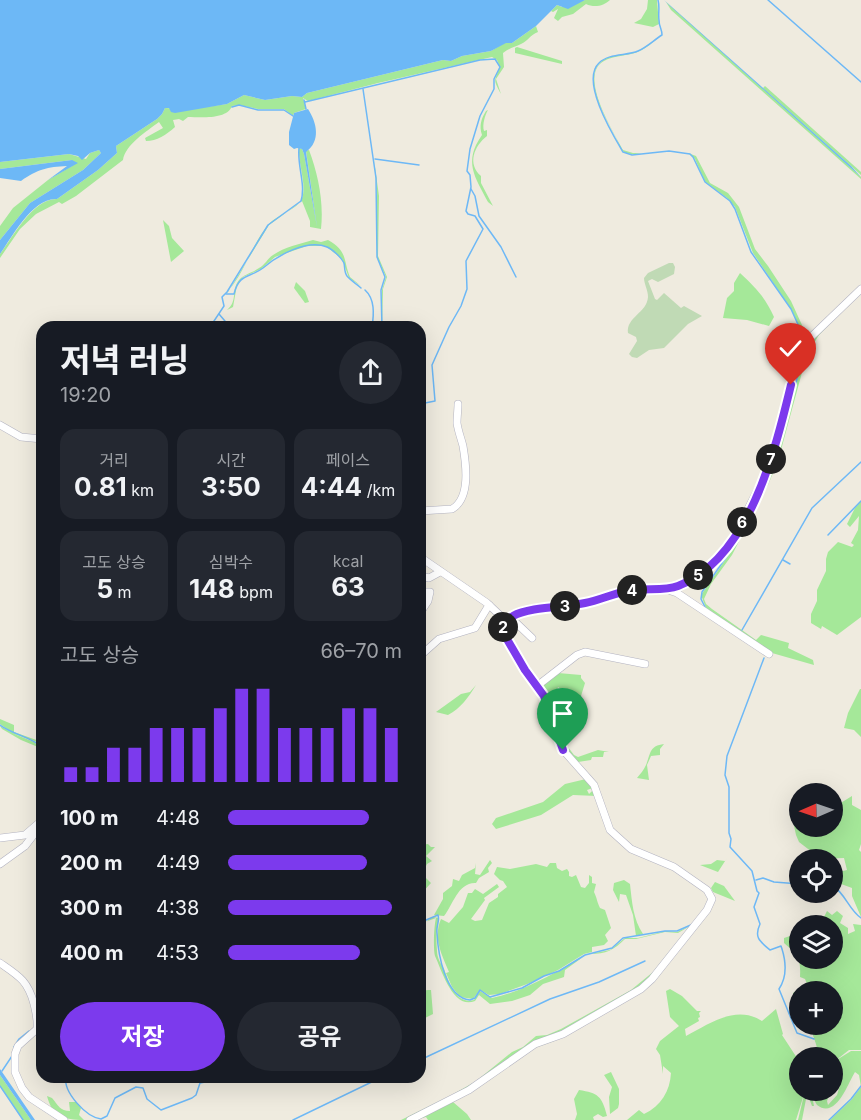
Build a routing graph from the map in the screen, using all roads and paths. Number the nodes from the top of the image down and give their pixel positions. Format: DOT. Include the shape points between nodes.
graph roads {
  1 [pos="861,289"];
  2 [pos="458,404"];
  3 [pos="0,425"];
  4 [pos="36,438"];
  5 [pos="426,511"];
  6 [pos="426,562"];
  7 [pos="440,572"];
  8 [pos="426,577"];
  9 [pos="663,588"];
  10 [pos="426,592"];
  11 [pos="426,604"];
  12 [pos="489,605"];
  13 [pos="508,619"];
  14 [pos="532,638"];
  15 [pos="426,651"];
  16 [pos="770,654"];
  17 [pos="645,664"];
  18 [pos="537,686"];
  19 [pos="36,827"];
  20 [pos="36,830"];
  21 [pos="0,838"];
  22 [pos="0,864"];
  23 [pos="0,963"];
  24 [pos="36,1013"];
  25 [pos="36,1030"];
  26 [pos="64,1120"];
  27 [pos="410,1120"];
  1 -- 9 [label="street" via="802,350 767,471 727,547 694,578 674,588"];
  2 -- 5 [label="street" via="465,487 456,507"];
  3 -- 4 [label="street" via="21,437"];
  6 -- 7 [label="street"];
  7 -- 8 [label="street"];
  7 -- 12 [label="street"];
  9 -- 13 [label="street" via="622,591 587,602 522,612"];
  9 -- 16 [label="street" via="677,593"];
  10 -- 11 [label="street" via="430,592"];
  12 -- 13 [label="street"];
  12 -- 15 [label="street" via="475,628 439,639"];
  13 -- 14 [label="street"];
  13 -- 18 [label="street" via="504,634"];
  17 -- 18 [label="street" via="585,652"];
  18 -- 27 [label="street" via="563,750 594,785 606,823 615,836 631,849 674,867 707,890 712,899 703,917 642,989 563,1034 535,1044 469,1090"];
  19 -- 21 [label="street" via="25,836"];
  20 -- 22 [label="street" via="25,846"];
  23 -- 24 [label="street" via="28,986"];
  25 -- 26 [label="street" via="18,1046 15,1072 29,1097"];
}
